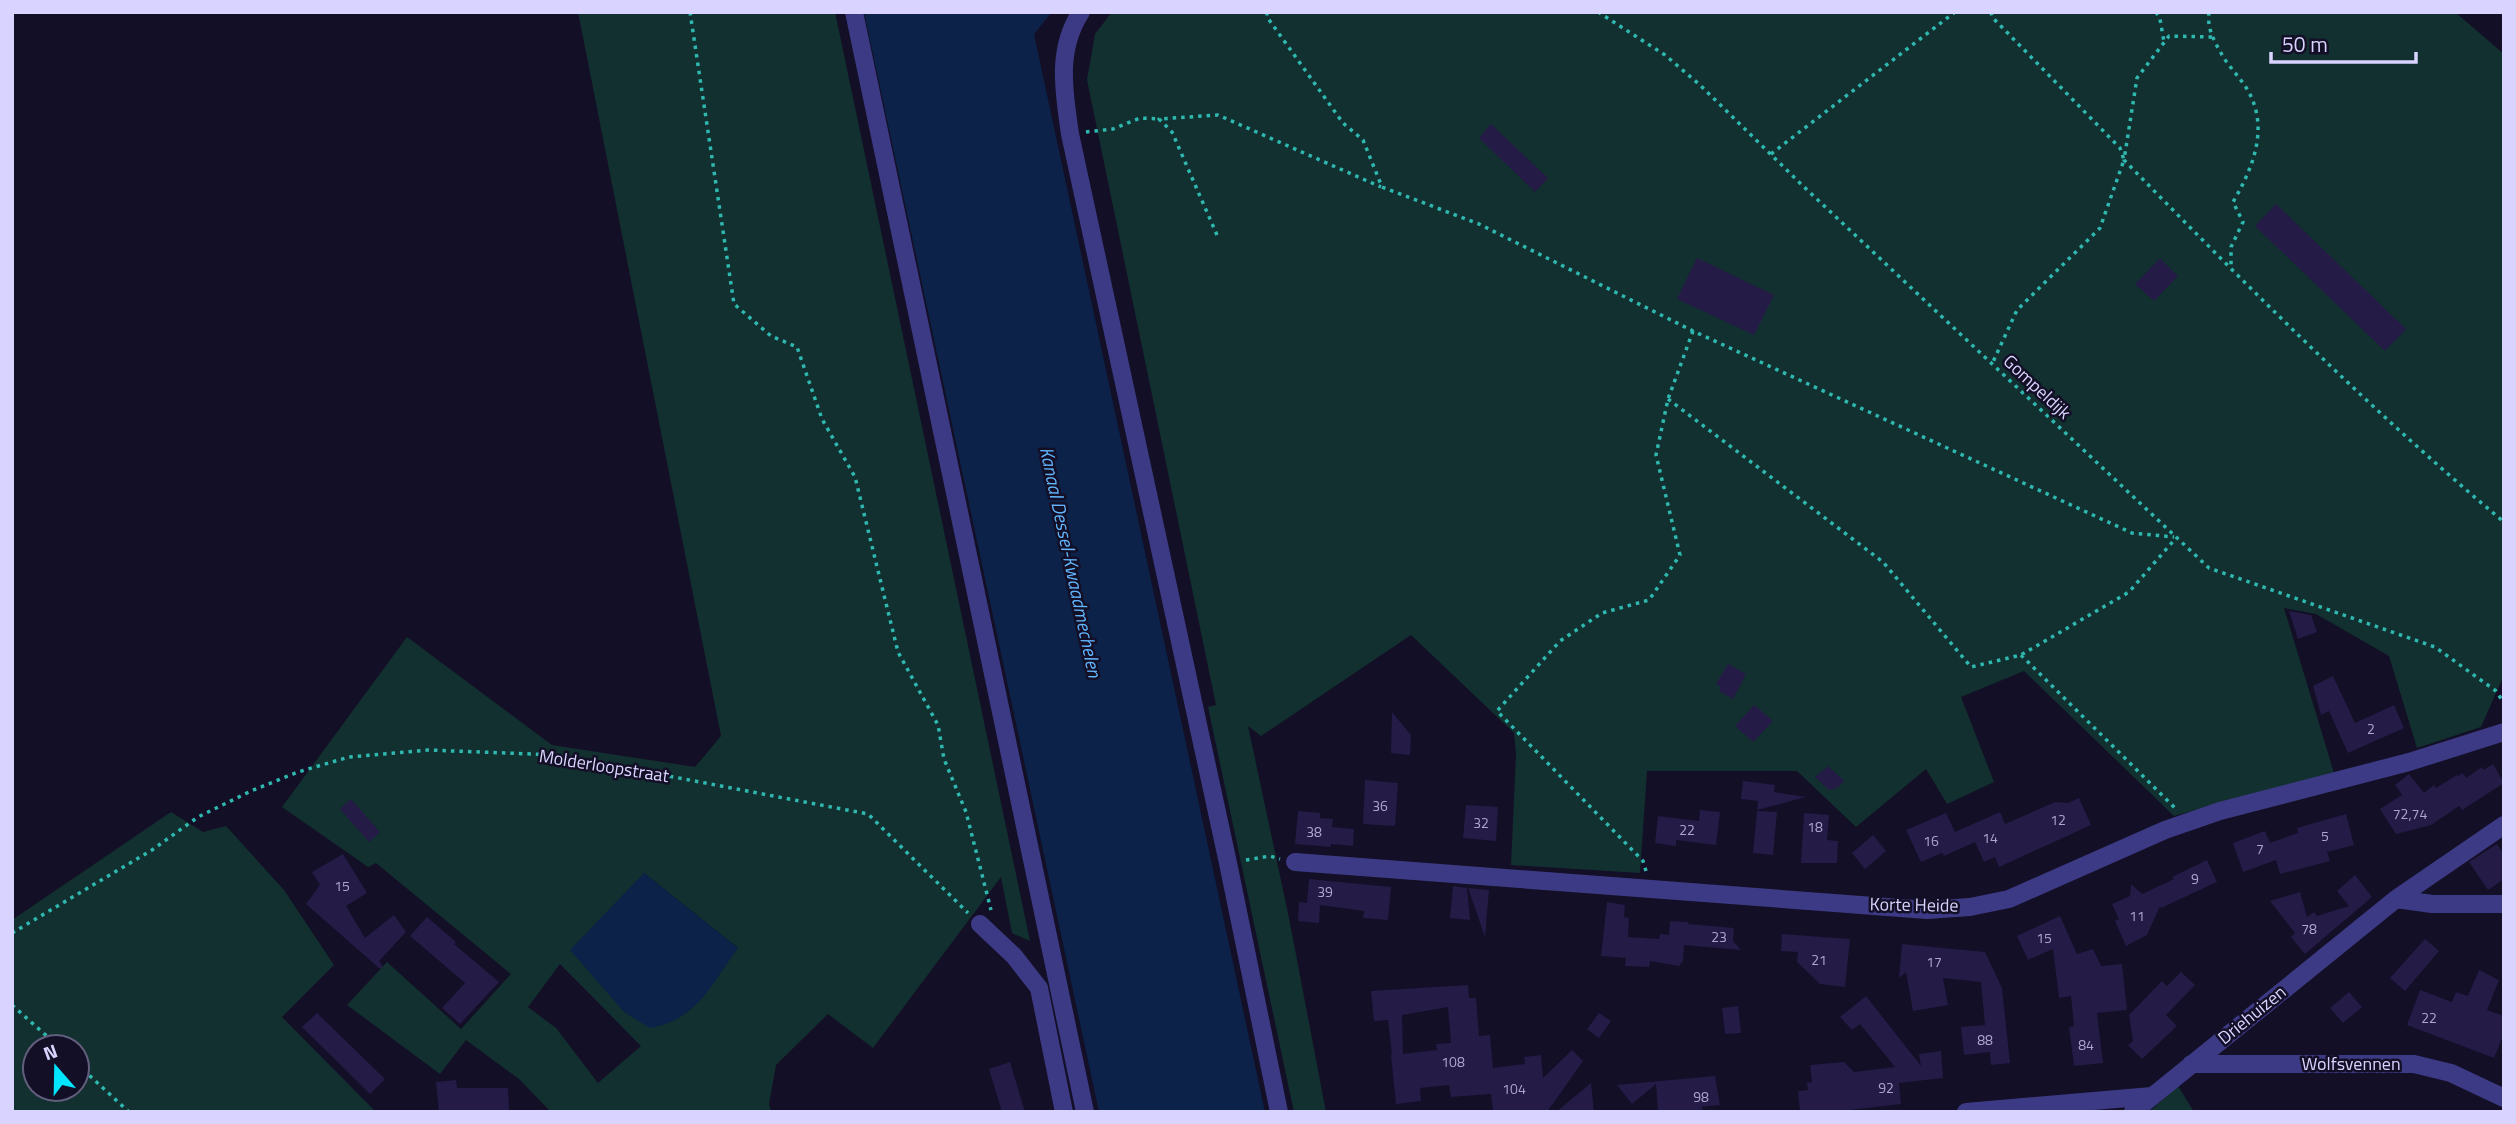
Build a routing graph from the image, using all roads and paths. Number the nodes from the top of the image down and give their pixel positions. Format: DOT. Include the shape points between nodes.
graph roads {
  1 [pos="690,12"];
  2 [pos="854,12"];
  3 [pos="1081,12"];
  4 [pos="1267,12"];
  5 [pos="1598,12"];
  6 [pos="1955,12"];
  7 [pos="2156,12"];
  8 [pos="2209,12"];
  9 [pos="1991,14"];
  10 [pos="2212,37"];
  11 [pos="2164,42"];
  12 [pos="1158,119"];
  13 [pos="1070,134"];
  14 [pos="1770,154"];
  15 [pos="2124,160"];
  16 [pos="1382,187"];
  17 [pos="1217,235"];
  18 [pos="2231,270"];
  19 [pos="1693,331"];
  20 [pos="1992,363"];
  21 [pos="1668,399"];
  22 [pos="2504,522"];
  23 [pos="2176,538"];
  24 [pos="2021,654"];
  25 [pos="2504,703"];
  26 [pos="2504,732"];
  27 [pos="2188,822"];
  28 [pos="2504,825"];
  29 [pos="1296,862"];
  30 [pos="1228,863"];
  31 [pos="1651,888"];
  32 [pos="2396,899"];
  33 [pos="2504,904"];
  34 [pos="980,924"];
  35 [pos="12,933"];
  36 [pos="999,942"];
  37 [pos="12,1004"];
  38 [pos="44,1033"];
  39 [pos="2191,1064"];
  40 [pos="91,1077"];
  41 [pos="2152,1096"];
  42 [pos="2504,1098"];
  43 [pos="129,1112"];
  44 [pos="1064,1112"];
  45 [pos="1085,1112"];
  46 [pos="1279,1112"];
  47 [pos="1966,1112"];
  48 [pos="2133,1112"];
  1 -- 36 [label="path" via="734,304 771,336 797,347 822,419 855,477 898,652 937,725 944,758 966,812"];
  2 -- 45 [label="street"];
  3 -- 13 [label="street" via="1062,69"];
  4 -- 16 [label="path" via="1343,123 1363,140"];
  5 -- 14 [label="path, Gompeldijk" via="1665,55"];
  6 -- 14 [label="path"];
  7 -- 11 [label="path"];
  8 -- 10 [label="path"];
  9 -- 15 [label="path" via="2120,148"];
  10 -- 11 [label="path" via="2169,36"];
  10 -- 18 [label="path" via="2257,110 2258,144 2233,202 2243,222 2231,247"];
  11 -- 15 [label="path" via="2137,78"];
  12 -- 13 [label="path" via="1140,118 1113,129"];
  12 -- 16 [label="path" via="1225,117"];
  12 -- 17 [label="path" via="1172,132"];
  13 -- 30 [label="street"];
  14 -- 20 [label="path, Gompeldijk"];
  15 -- 18 [label="path"];
  15 -- 20 [label="path" via="2100,228 2017,310"];
  16 -- 19 [label="path" via="1479,224"];
  18 -- 22 [label="path" via="2405,436"];
  19 -- 21 [label="path"];
  19 -- 23 [label="path" via="2132,533"];
  20 -- 23 [label="path, Gompeldijk"];
  21 -- 24 [label="path" via="1883,562 1971,667"];
  21 -- 31 [label="path" via="1656,455 1681,555 1650,600 1602,613 1560,641 1497,711 1643,861"];
  23 -- 24 [label="path" via="2129,592"];
  23 -- 25 [label="path, Gompeldijk" via="2209,568 2435,646 2496,691"];
  24 -- 27 [label="path"];
  26 -- 27 [label="street, Korte Heide"];
  27 -- 31 [label="street, Korte Heide" via="2009,899 1970,906 1927,909"];
  28 -- 32 [label="street, Driehuizen"];
  29 -- 30 [label="path" via="1270,856"];
  29 -- 31 [label="street, Korte Heide"];
  30 -- 46 [label="street"];
  32 -- 33 [label="street"];
  32 -- 39 [label="street, Driehuizen"];
  34 -- 35 [label="path, Molderloopstraat" via="868,814 558,755 428,750 349,757 251,791 198,817 152,850"];
  34 -- 36 [label="street"];
  36 -- 44 [label="street" via="1039,988"];
  37 -- 38 [label="path"];
  39 -- 41 [label="street, Driehuizen"];
  39 -- 42 [label="street, Wolfsvennen" via="2414,1064 2451,1073"];
  40 -- 43 [label="path"];
  41 -- 47 [label="street"];
  41 -- 48 [label="street"];
}
